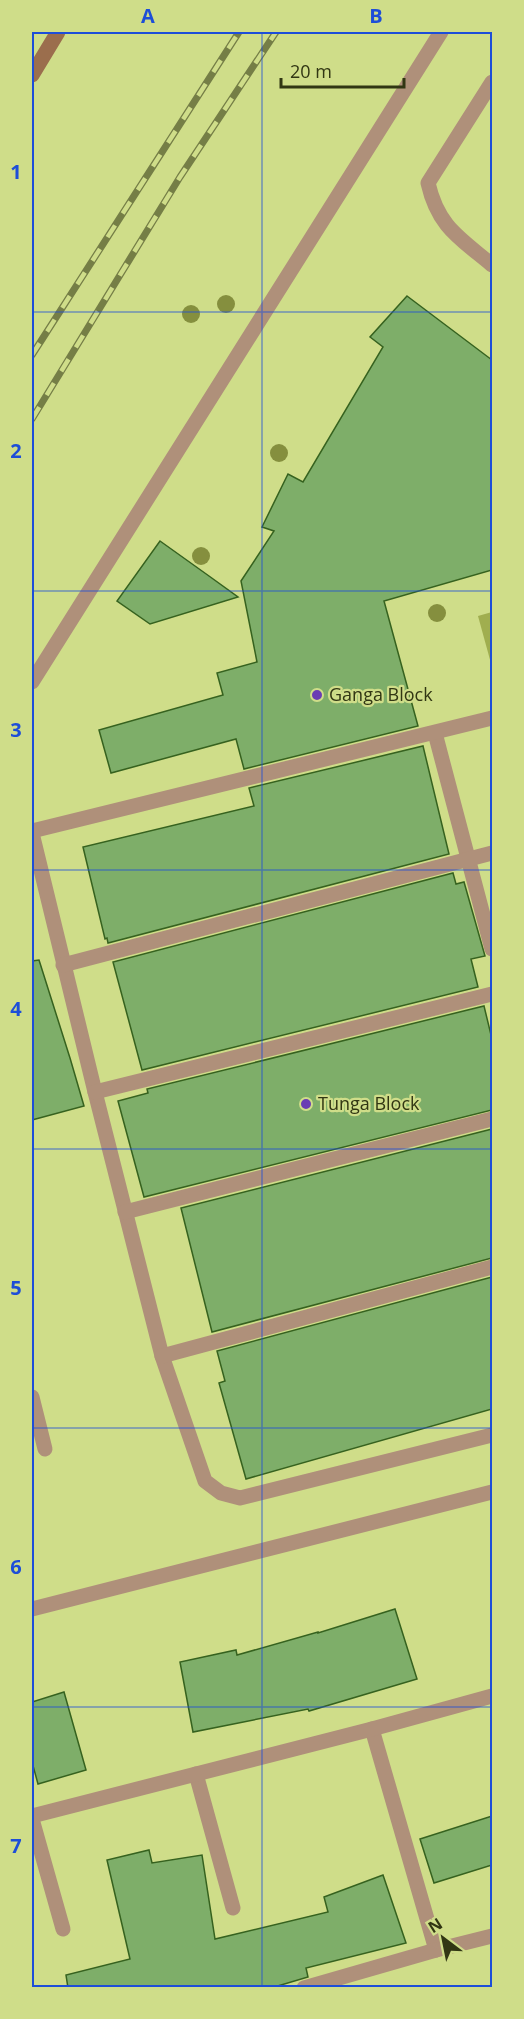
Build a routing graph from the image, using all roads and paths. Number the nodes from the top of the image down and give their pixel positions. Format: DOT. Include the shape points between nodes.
graph roads {
  1 [pos="58,32"];
  2 [pos="441,32"];
  3 [pos="32,75"];
  4 [pos="492,82"];
  5 [pos="492,265"];
  6 [pos="32,682"];
  7 [pos="492,718"];
  8 [pos="435,733"];
  9 [pos="32,832"];
  10 [pos="492,853"];
  11 [pos="468,860"];
  12 [pos="492,950"];
  13 [pos="63,965"];
  14 [pos="492,994"];
  15 [pos="94,1092"];
  16 [pos="492,1119"];
  17 [pos="125,1212"];
  18 [pos="492,1267"];
  19 [pos="162,1356"];
  20 [pos="32,1397"];
  21 [pos="492,1435"];
  22 [pos="45,1449"];
  23 [pos="492,1492"];
  24 [pos="32,1609"];
  25 [pos="492,1695"];
  26 [pos="372,1729"];
  27 [pos="196,1774"];
  28 [pos="32,1818"];
  29 [pos="233,1908"];
  30 [pos="63,1929"];
  31 [pos="492,1936"];
  32 [pos="436,1950"];
  33 [pos="304,1988"];
  1 -- 3 [label="street"];
  2 -- 6 [label="street"];
  4 -- 5 [label="street" via="428,183 435,209 444,223"];
  7 -- 8 [label="street"];
  8 -- 9 [label="street"];
  8 -- 11 [label="street"];
  9 -- 13 [label="street"];
  10 -- 11 [label="street"];
  11 -- 12 [label="street"];
  11 -- 13 [label="street"];
  13 -- 15 [label="street"];
  14 -- 15 [label="street"];
  15 -- 17 [label="street"];
  16 -- 17 [label="street"];
  17 -- 19 [label="street"];
  18 -- 19 [label="street"];
  19 -- 21 [label="street" via="205,1481 221,1493 240,1498"];
  20 -- 22 [label="street"];
  23 -- 24 [label="street"];
  25 -- 26 [label="street"];
  26 -- 27 [label="street"];
  26 -- 32 [label="street"];
  27 -- 28 [label="street"];
  27 -- 29 [label="street"];
  28 -- 30 [label="street"];
  31 -- 32 [label="street"];
  32 -- 33 [label="street"];
}
